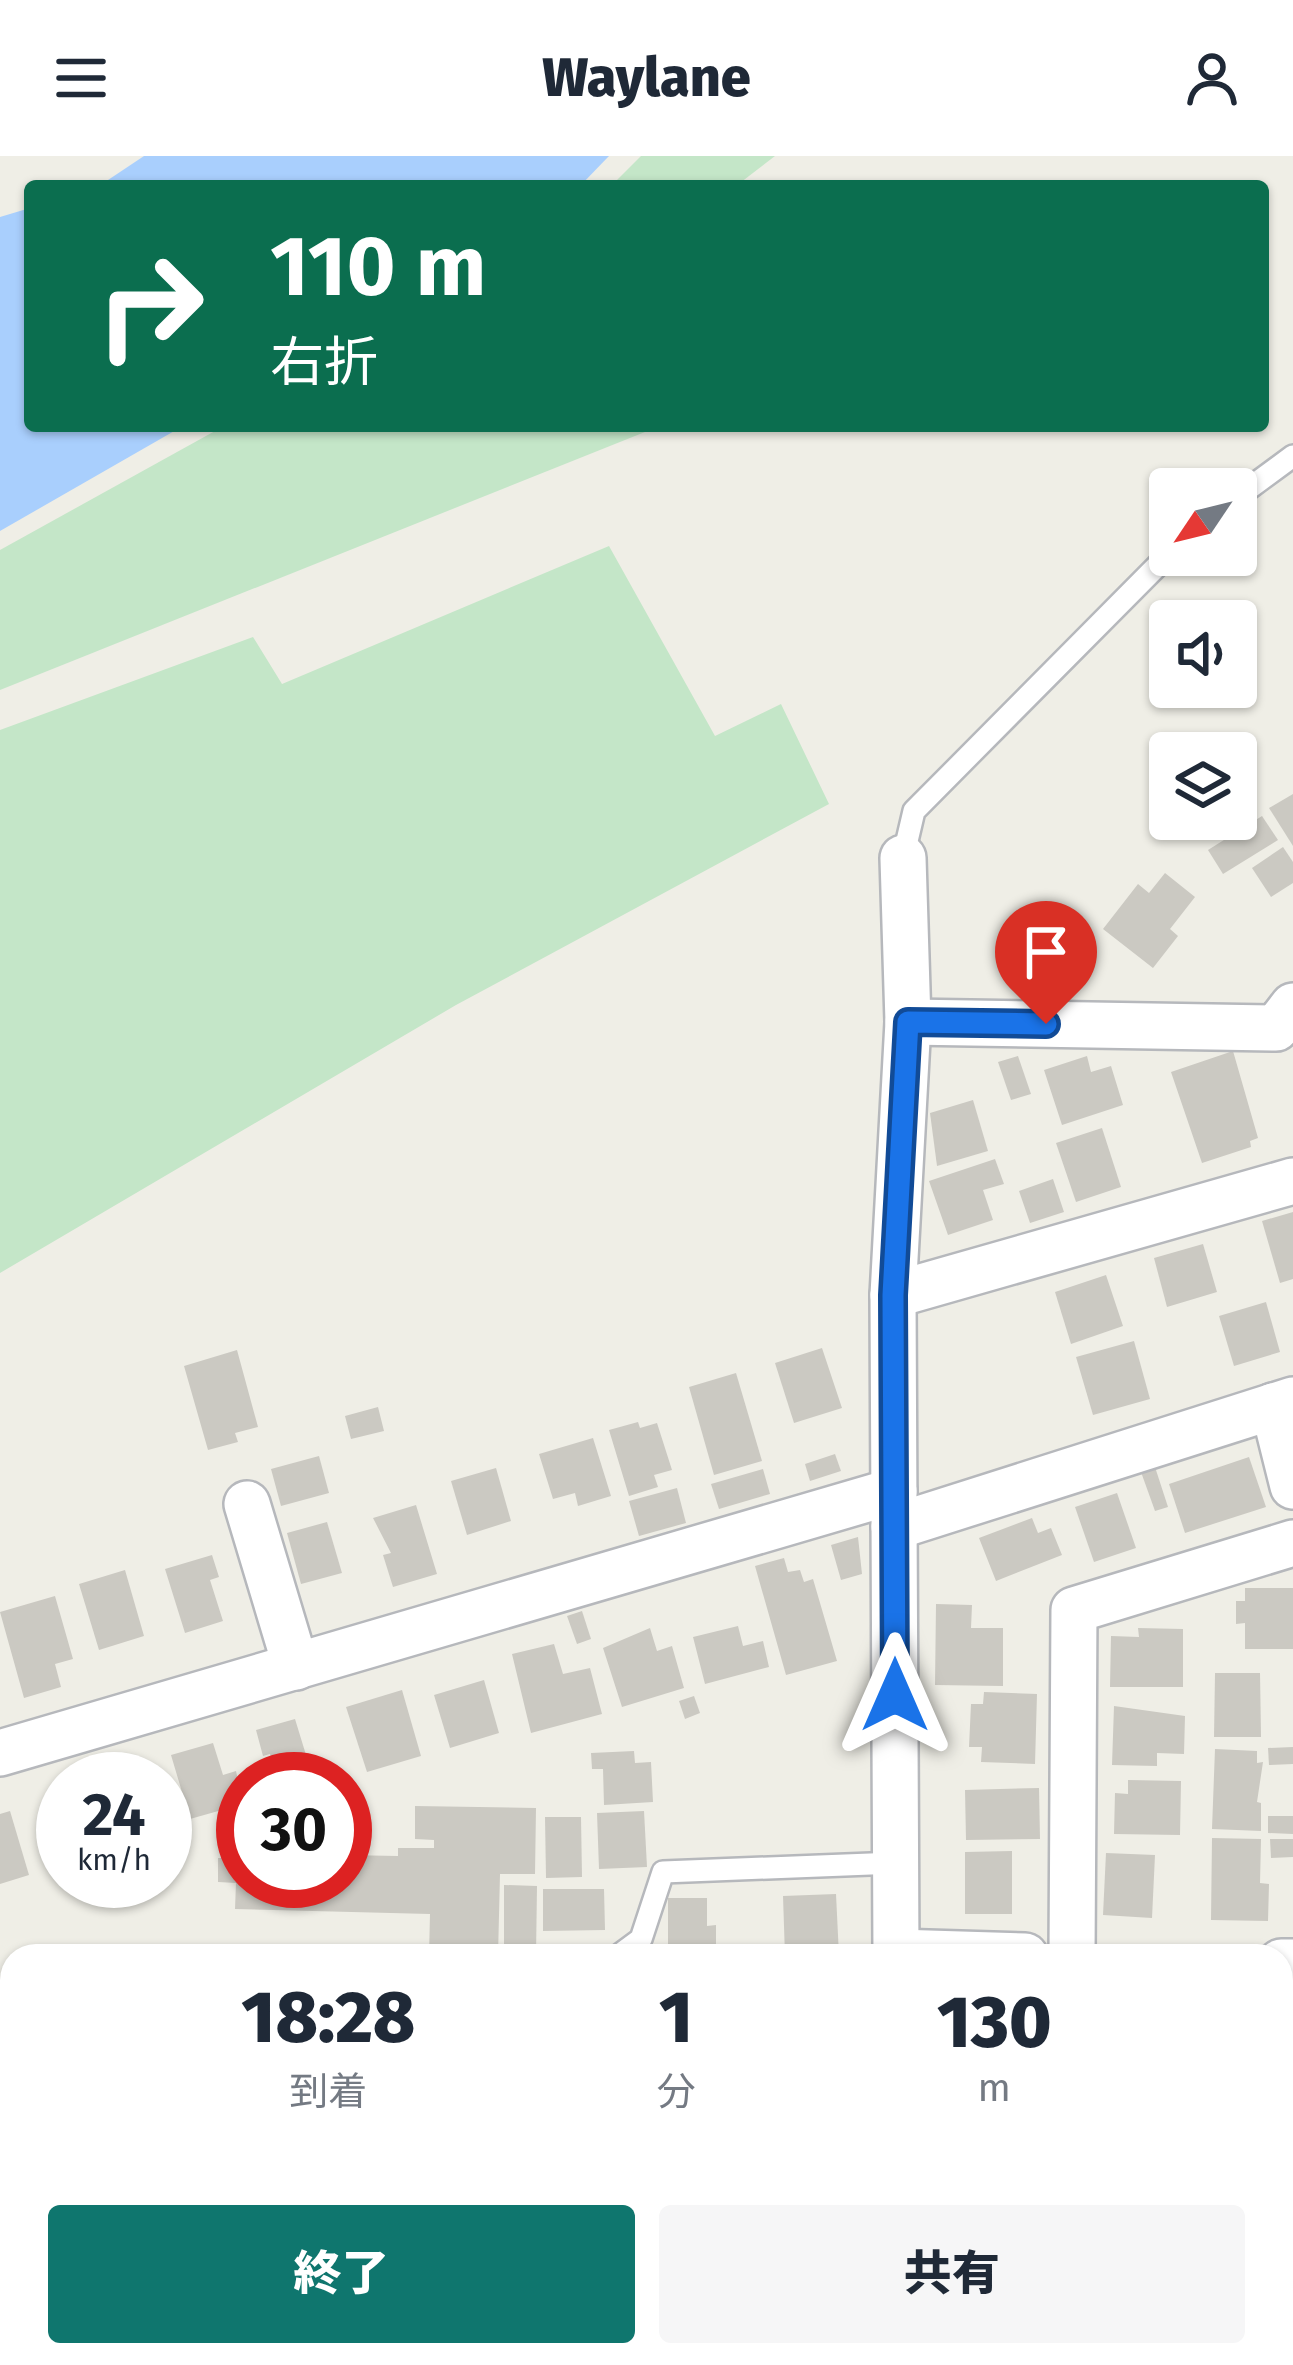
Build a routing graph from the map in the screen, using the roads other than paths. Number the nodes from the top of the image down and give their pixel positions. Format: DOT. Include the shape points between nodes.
graph roads {
  1 [pos="1293,456"];
  2 [pos="1257,483"];
  3 [pos="1149,574"];
  4 [pos="903,858"];
  5 [pos="1293,1006"];
  6 [pos="908,1022"];
  7 [pos="1293,1181"];
  8 [pos="893,1295"];
  9 [pos="1283,1403"];
  10 [pos="1293,1486"];
  11 [pos="247,1504"];
  12 [pos="894,1509"];
  13 [pos="1293,1543"];
  14 [pos="296,1666"];
  15 [pos="0,1753"];
  16 [pos="896,1863"];
  17 [pos="633,1944"];
  18 [pos="896,1944"];
  19 [pos="1072,1944"];
  1 -- 2 [label="lane"];
  3 -- 4 [label="lane" via="914,811"];
  4 -- 6 [label="street"];
  5 -- 6 [label="street" via="1276,1028"];
  6 -- 8 [label="street"];
  7 -- 8 [label="street"];
  8 -- 12 [label="street"];
  9 -- 10 [label="street"];
  9 -- 12 [label="street"];
  11 -- 14 [label="street"];
  12 -- 14 [label="street"];
  12 -- 16 [label="street"];
  13 -- 19 [label="street" via="1074,1610"];
  14 -- 15 [label="street"];
  16 -- 17 [label="lane" via="663,1872"];
  16 -- 18 [label="street"];
}
